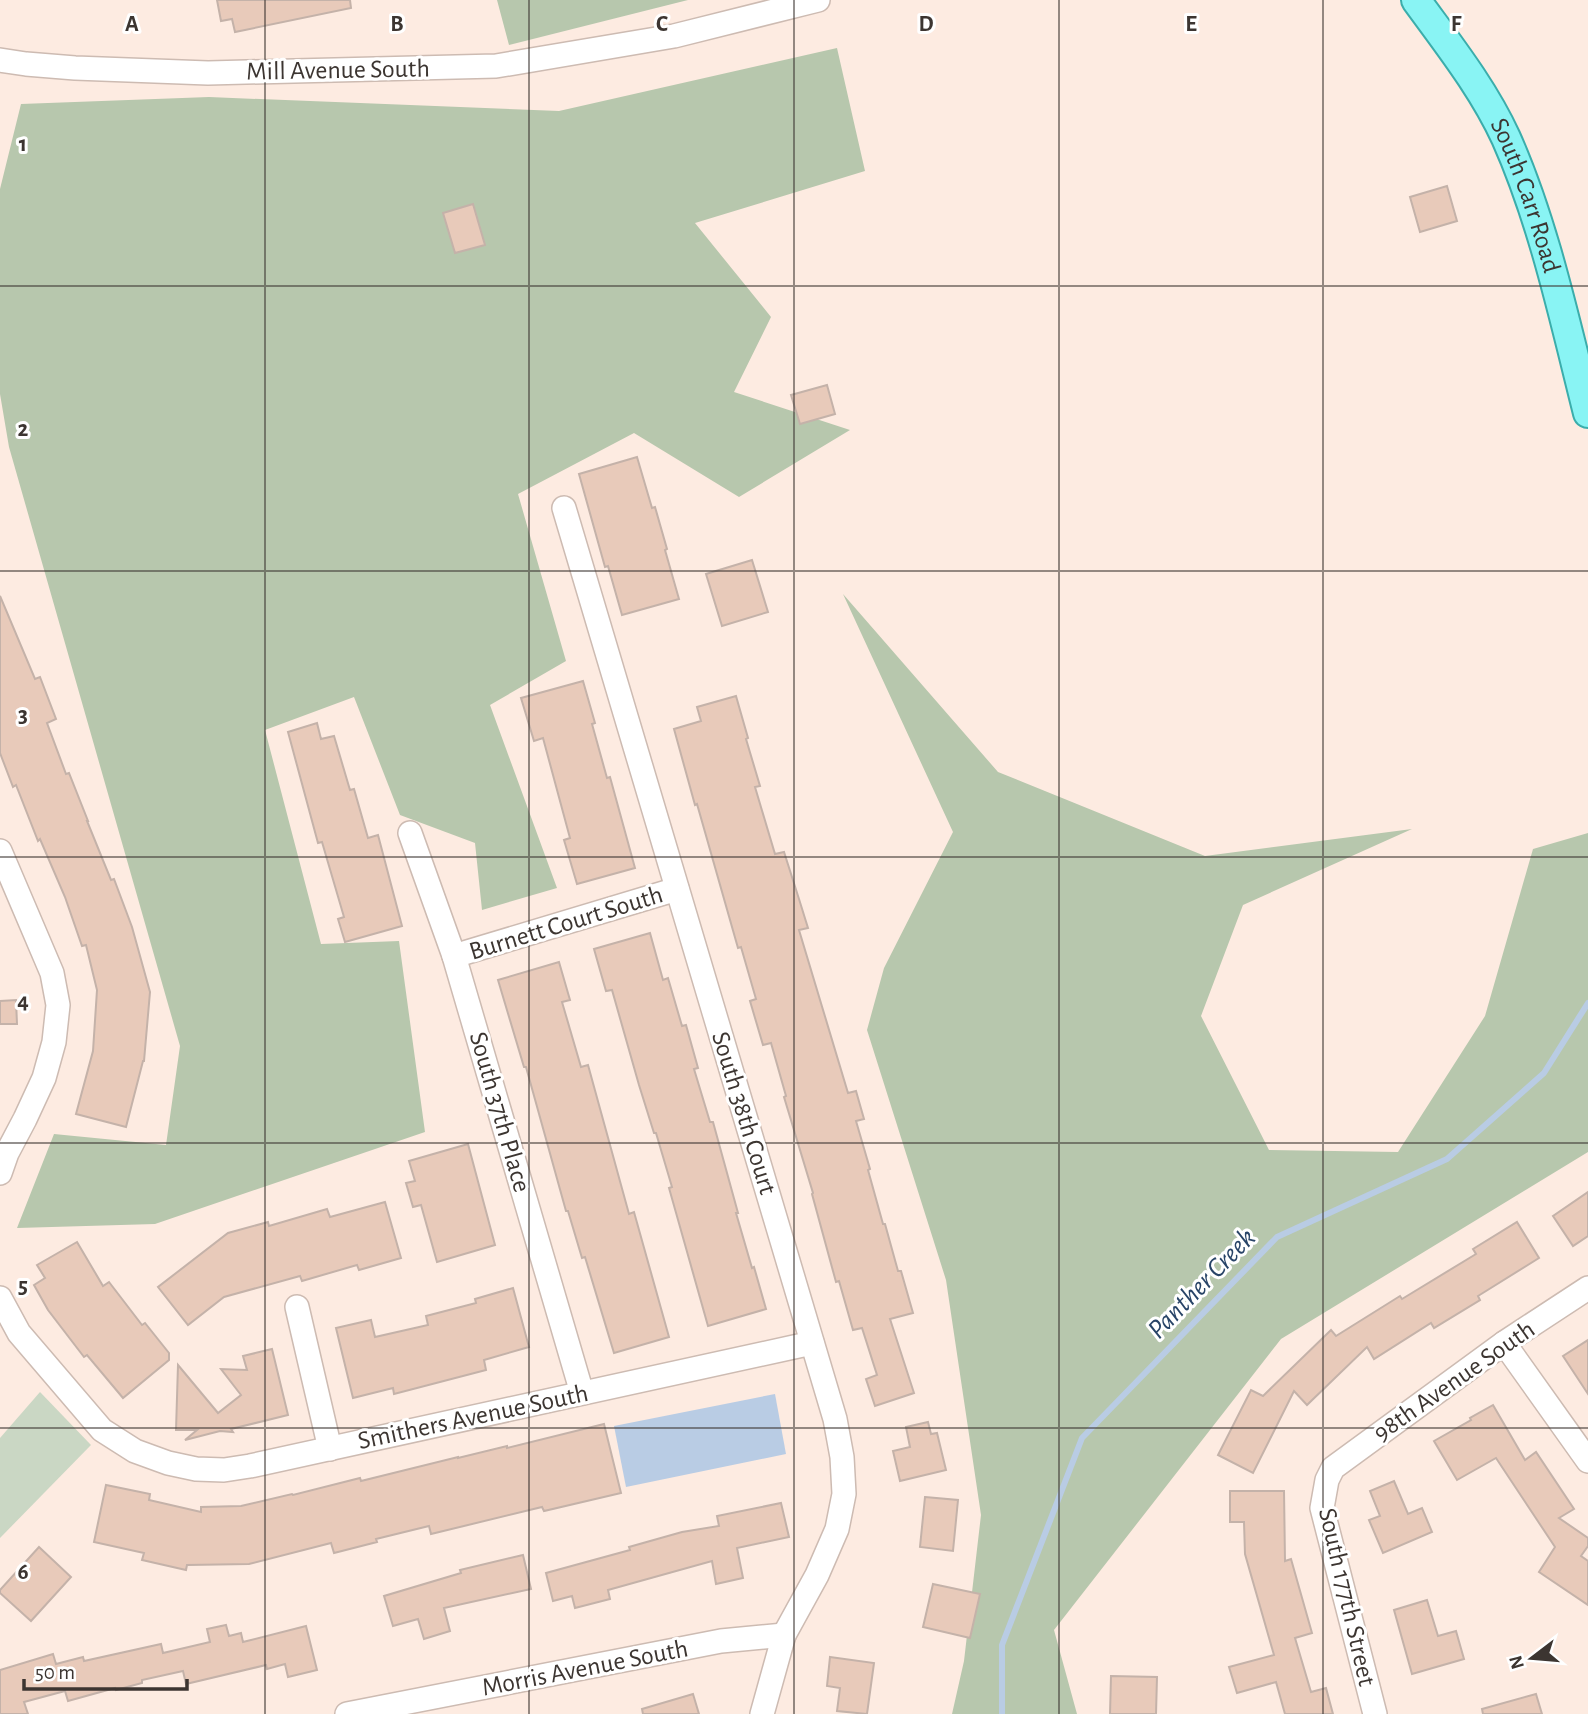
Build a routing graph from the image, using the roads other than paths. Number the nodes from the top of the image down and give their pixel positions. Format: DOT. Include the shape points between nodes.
graph roads {
  1 [pos="818,0"];
  2 [pos="1416,0"];
  3 [pos="0,60"];
  4 [pos="1588,412"];
  5 [pos="564,508"];
  6 [pos="410,833"];
  7 [pos="0,851"];
  8 [pos="677,889"];
  9 [pos="454,956"];
  10 [pos="0,1173"];
  11 [pos="1588,1288"];
  12 [pos="0,1298"];
  13 [pos="297,1307"];
  14 [pos="813,1343"];
  15 [pos="1504,1343"];
  16 [pos="582,1394"];
  17 [pos="330,1449"];
  18 [pos="1588,1461"];
  19 [pos="1327,1480"];
  20 [pos="783,1635"];
  21 [pos="379,1711"];
  22 [pos="347,1714"];
  23 [pos="762,1714"];
  24 [pos="1375,1714"];
  1 -- 3 [label="street, Mill Avenue South" via="674,36 496,66 208,73"];
  2 -- 4 [label="main road, South Carr Road" via="1475,82 1505,136 1531,204"];
  5 -- 8 [label="street, South 38th Court"];
  6 -- 9 [label="street, South 37th Place"];
  7 -- 10 [label="street" via="52,973 58,1006 44,1078"];
  8 -- 9 [label="street, Burnett Court South"];
  8 -- 14 [label="street, South 38th Court"];
  9 -- 16 [label="street, South 37th Place"];
  11 -- 15 [label="street, 98th Avenue South"];
  12 -- 17 [label="street, Smithers Avenue South" via="19,1333 102,1430 135,1451 196,1469 224,1470"];
  13 -- 17 [label="street"];
  14 -- 16 [label="street, Smithers Avenue South"];
  14 -- 20 [label="street, South 38th Court" via="835,1419 844,1494 827,1552"];
  15 -- 18 [label="street"];
  15 -- 19 [label="street, 98th Avenue South" via="1333,1468"];
  16 -- 17 [label="street, Smithers Avenue South"];
  19 -- 24 [label="street, South 177th Street" via="1322,1508"];
  20 -- 21 [label="street, Morris Avenue South" via="721,1641"];
  20 -- 23 [label="street, South 38th Court"];
  21 -- 22 [label="street, Morris Avenue South"];
}
